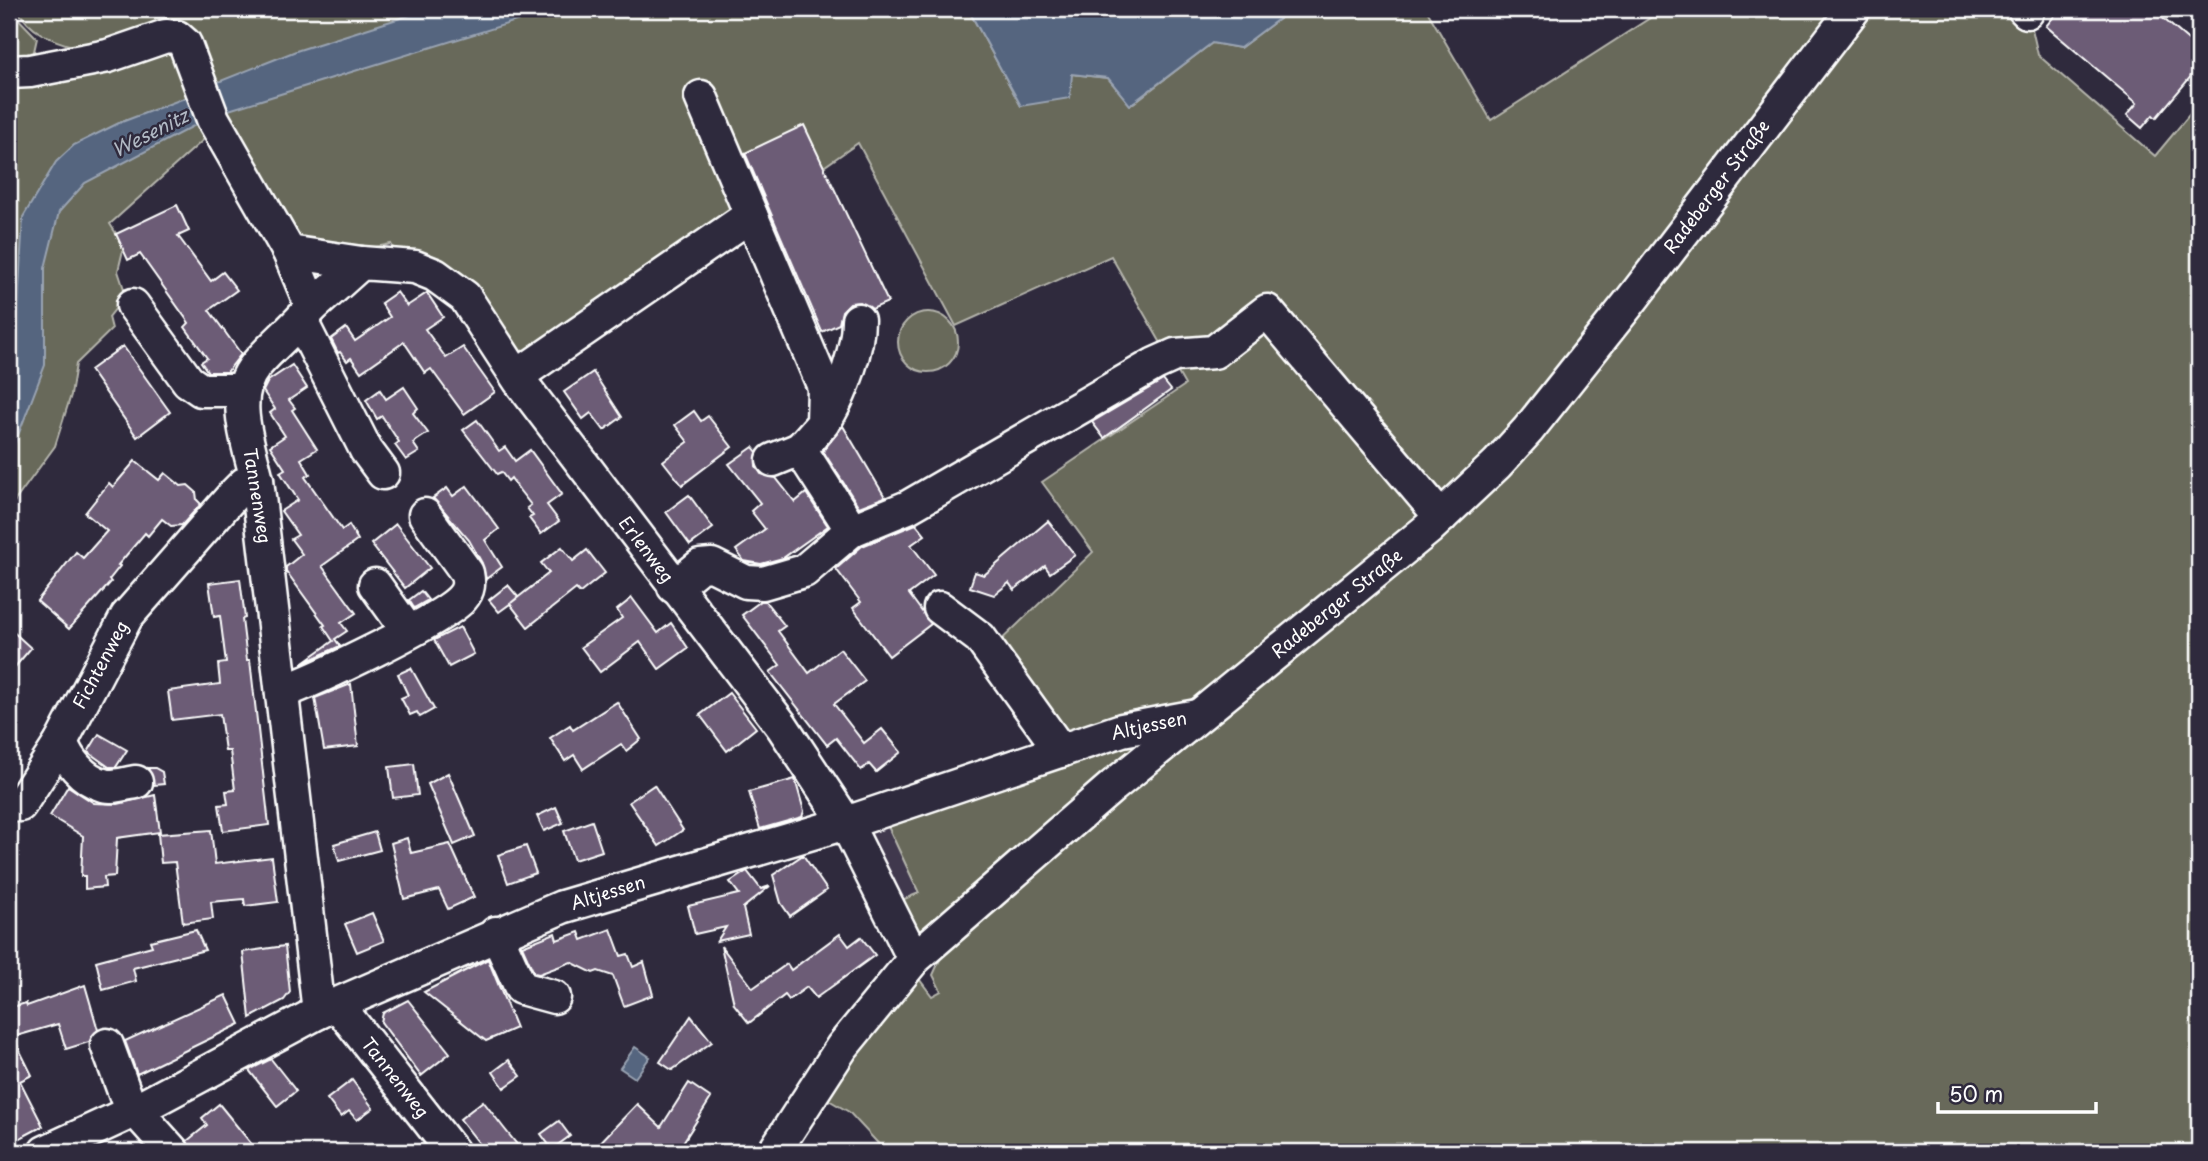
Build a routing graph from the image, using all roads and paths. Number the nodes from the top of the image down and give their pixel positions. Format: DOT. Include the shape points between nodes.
graph roads {
  1 [pos="1854,9"];
  2 [pos="9,72"];
  3 [pos="701,97"];
  4 [pos="751,215"];
  5 [pos="289,252"];
  6 [pos="361,263"];
  7 [pos="133,305"];
  8 [pos="306,314"];
  9 [pos="858,320"];
  10 [pos="517,376"];
  11 [pos="243,390"];
  12 [pos="823,423"];
  13 [pos="383,473"];
  14 [pos="257,480"];
  15 [pos="425,515"];
  16 [pos="1441,517"];
  17 [pos="852,530"];
  18 [pos="375,585"];
  19 [pos="674,587"];
  20 [pos="940,608"];
  21 [pos="408,631"];
  22 [pos="282,692"];
  23 [pos="1202,715"];
  24 [pos="61,742"];
  25 [pos="1061,751"];
  26 [pos="136,782"];
  27 [pos="20,805"];
  28 [pos="846,824"];
  29 [pos="496,933"];
  30 [pos="914,959"];
  31 [pos="554,997"];
  32 [pos="328,1008"];
  33 [pos="107,1045"];
  34 [pos="138,1109"];
  35 [pos="46,1152"];
  36 [pos="173,1152"];
  37 [pos="453,1152"];
  38 [pos="774,1152"];
  1 -- 16 [label="street, Radeberger Straße" via="1528,430"];
  2 -- 5 [label="street" via="108,56 166,36 177,37 186,44 214,119"];
  3 -- 4 [label="street"];
  4 -- 10 [label="street"];
  4 -- 12 [label="street" via="824,387"];
  5 -- 6 [label="street, Erlenweg"];
  5 -- 8 [label="street"];
  6 -- 8 [label="street"];
  6 -- 10 [label="street, Erlenweg" via="415,267 451,285 465,297"];
  7 -- 11 [label="street" via="188,381 201,390"];
  8 -- 11 [label="street" via="254,367"];
  8 -- 13 [label="street" via="366,450"];
  9 -- 12 [label="street" via="836,401"];
  10 -- 19 [label="street, Erlenweg"];
  11 -- 14 [label="street, Tannenweg" via="242,415"];
  12 -- 17 [label="street" via="787,455"];
  14 -- 22 [label="street, Tannenweg"];
  14 -- 24 [label="street, Fichtenweg" via="236,492 127,615"];
  15 -- 21 [label="street" via="467,573 475,601 453,607"];
  16 -- 17 [label="street" via="1267,311 1214,352 1175,355 1154,364 908,507"];
  16 -- 23 [label="street, Radeberger Straße"];
  17 -- 19 [label="street" via="804,571 746,582 712,565 699,566"];
  18 -- 21 [label="street"];
  19 -- 28 [label="street, Erlenweg" via="782,726"];
  20 -- 25 [label="street" via="980,638"];
  21 -- 22 [label="street"];
  22 -- 32 [label="street, Tannenweg"];
  23 -- 25 [label="street, Altjessen" via="1122,730"];
  23 -- 30 [label="street, Radeberger Straße"];
  24 -- 26 [label="street" via="67,758 81,773 103,785"];
  24 -- 27 [label="street, Fichtenweg"];
  25 -- 28 [label="street, Altjessen"];
  28 -- 29 [label="street, Altjessen" via="585,900"];
  28 -- 30 [label="street, Erlenweg"];
  29 -- 31 [label="street" via="521,988"];
  29 -- 32 [label="street, Altjessen"];
  30 -- 38 [label="street, Radeberger Straße" via="842,1047"];
  32 -- 34 [label="street, Altjessen"];
  32 -- 37 [label="street, Tannenweg"];
  33 -- 34 [label="street" via="128,1102"];
  34 -- 35 [label="street, Altjessen"];
  34 -- 36 [label="street"];
}
